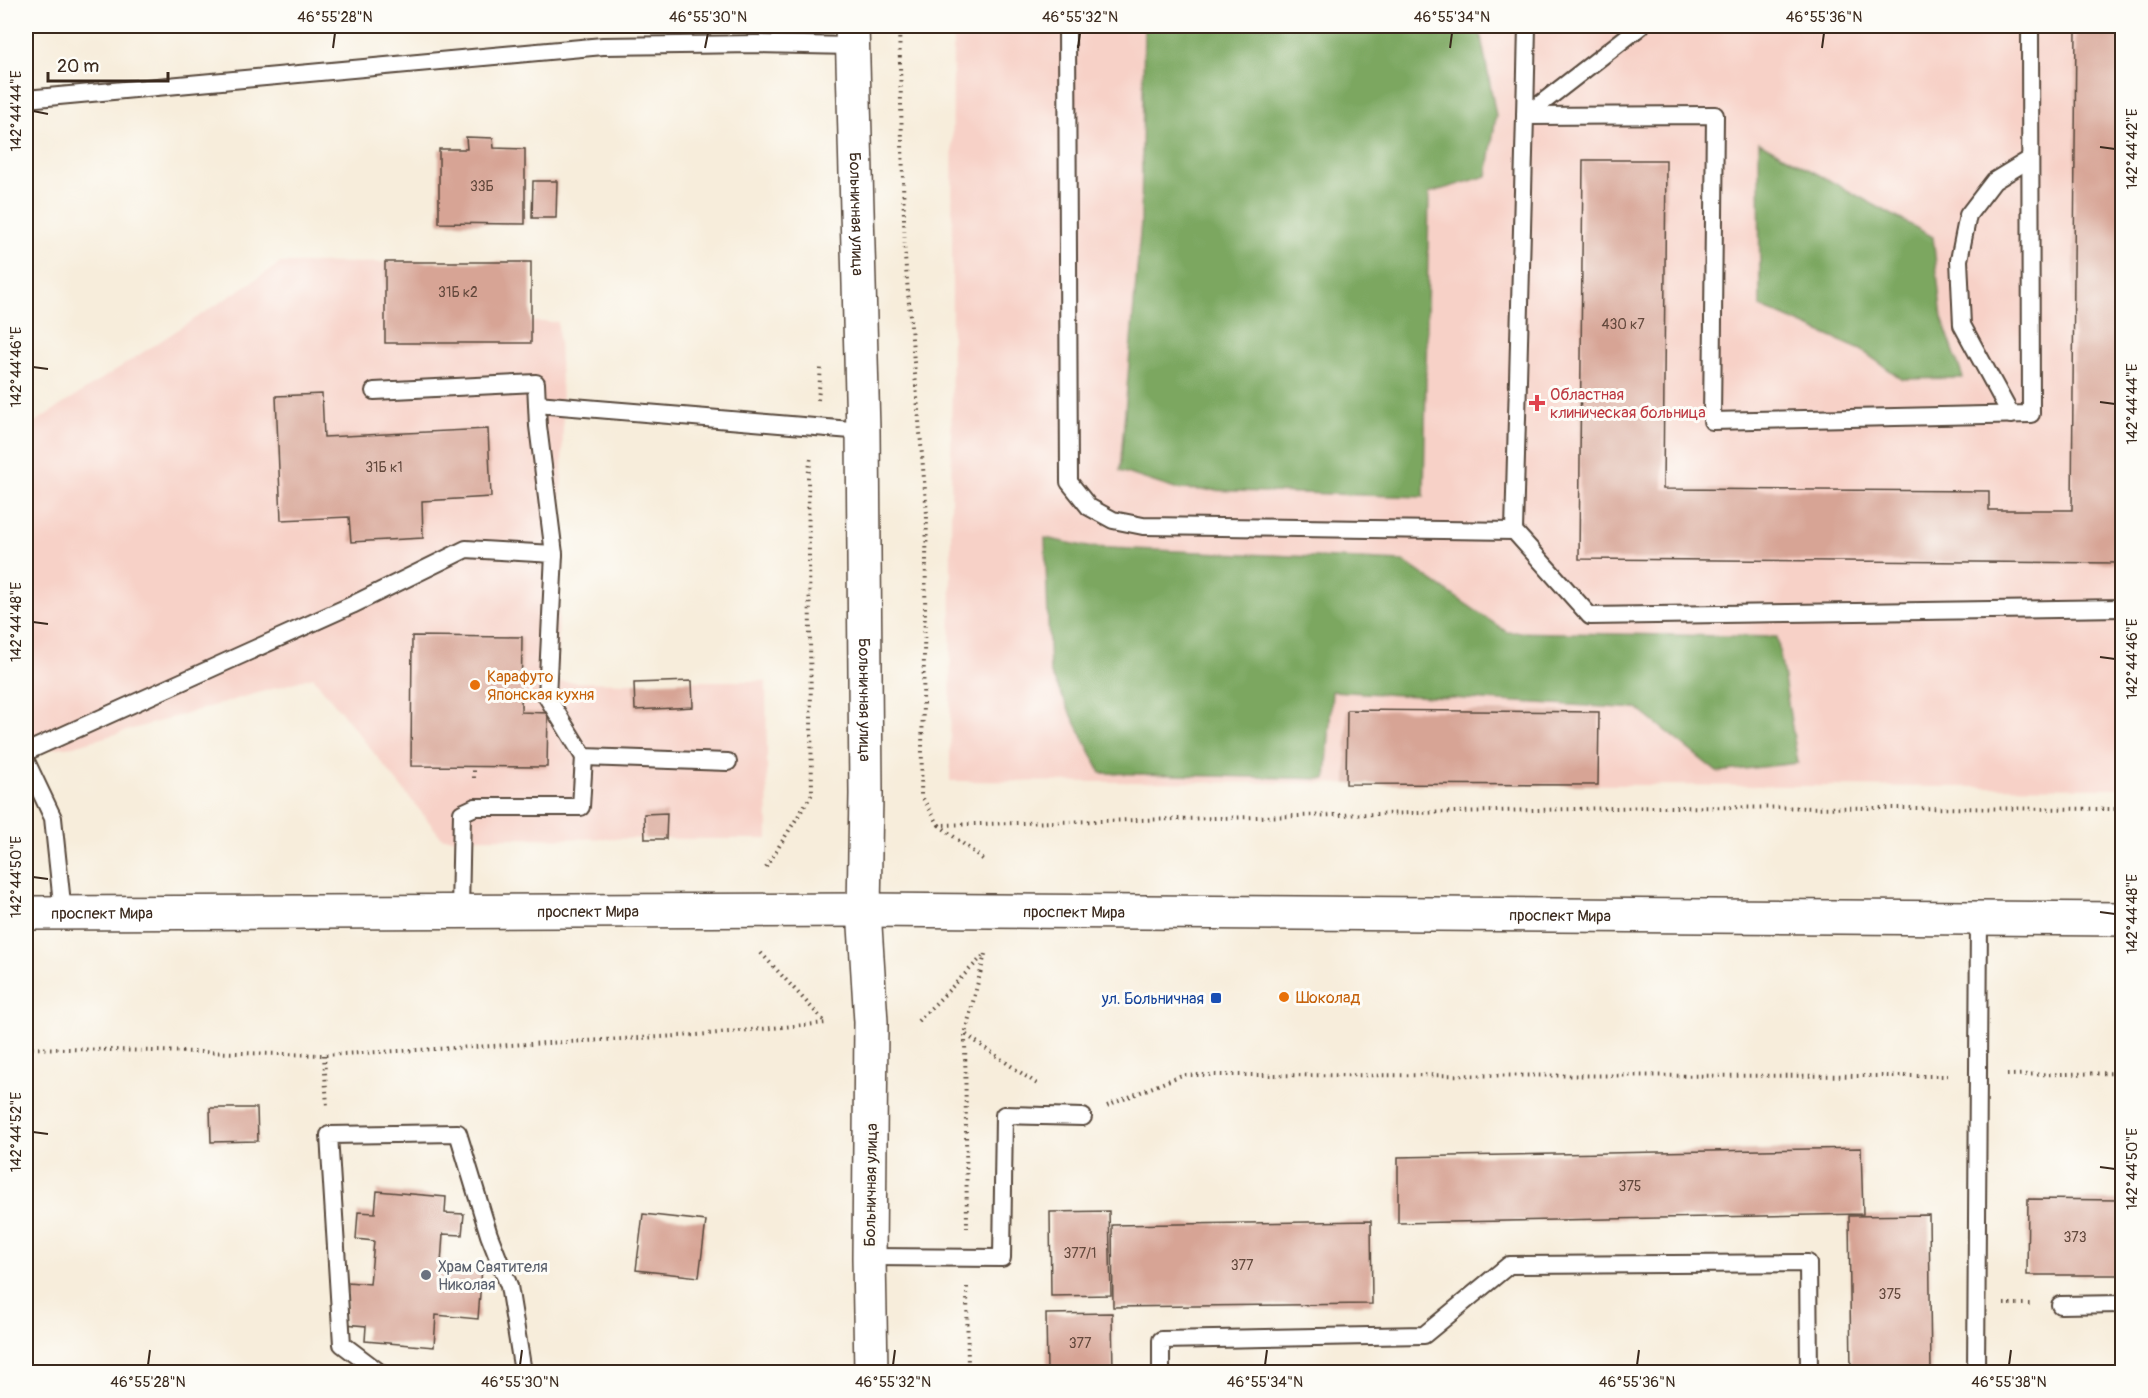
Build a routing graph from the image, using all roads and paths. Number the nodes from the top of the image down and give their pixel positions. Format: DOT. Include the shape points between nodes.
graph roads {
  1 [pos="899,26"];
  2 [pos="1067,26"];
  3 [pos="1527,26"];
  4 [pos="1641,26"];
  5 [pos="2030,26"];
  6 [pos="852,36"];
  7 [pos="26,99"];
  8 [pos="1525,116"];
  9 [pos="2030,159"];
  10 [pos="374,391"];
  11 [pos="537,404"];
  12 [pos="2011,415"];
  13 [pos="863,431"];
  14 [pos="1514,531"];
  15 [pos="554,554"];
  16 [pos="2122,608"];
  17 [pos="26,752"];
  18 [pos="584,758"];
  19 [pos="26,760"];
  20 [pos="728,762"];
  21 [pos="474,767"];
  22 [pos="474,778"];
  23 [pos="812,794"];
  24 [pos="2122,809"];
  25 [pos="939,825"];
  26 [pos="985,861"];
  27 [pos="766,867"];
  28 [pos="864,910"];
  29 [pos="460,911"];
  30 [pos="26,913"];
  31 [pos="63,913"];
  32 [pos="1979,918"];
  33 [pos="2122,919"];
  34 [pos="760,952"];
  35 [pos="918,1021"];
  36 [pos="966,1034"];
  37 [pos="26,1047"];
  38 [pos="324,1056"];
  39 [pos="2122,1073"];
  40 [pos="1977,1076"];
  41 [pos="1083,1117"];
  42 [pos="329,1135"];
  43 [pos="869,1257"];
  44 [pos="967,1258"];
  45 [pos="1976,1303"];
  46 [pos="2122,1304"];
  47 [pos="2060,1305"];
  48 [pos="379,1372"];
  49 [pos="523,1372"];
  50 [pos="872,1372"];
  51 [pos="968,1372"];
  52 [pos="1161,1372"];
  53 [pos="1809,1372"];
  54 [pos="1976,1372"];
  1 -- 25 [label="path" via="904,257 927,514 921,795"];
  2 -- 14 [label="lane" via="1069,482 1089,507 1113,520 1143,526"];
  3 -- 8 [label="lane"];
  4 -- 8 [label="lane"];
  5 -- 9 [label="lane"];
  6 -- 7 [label="lane" via="756,44 603,46"];
  6 -- 13 [label="main road, Больничная улица"];
  8 -- 12 [label="lane" via="1715,115 1712,421"];
  8 -- 14 [label="lane"];
  9 -- 12 [label="lane" via="2031,414"];
  9 -- 12 [label="lane" via="1994,181 1968,215 1959,260 1962,325"];
  10 -- 11 [label="lane" via="536,383"];
  11 -- 13 [label="lane"];
  11 -- 15 [label="lane"];
  13 -- 28 [label="main road, Больничная улица"];
  14 -- 16 [label="lane" via="1590,616"];
  15 -- 17 [label="lane" via="466,549 352,605"];
  15 -- 18 [label="lane" via="547,697"];
  18 -- 20 [label="lane"];
  18 -- 29 [label="lane" via="581,807 475,807 462,813"];
  19 -- 31 [label="lane" via="52,818"];
  21 -- 22 [label="path"];
  23 -- 27 [label="path"];
  24 -- 25 [label="path" via="1655,807"];
  25 -- 26 [label="path"];
  28 -- 29 [label="main road, проспект Мира"];
  28 -- 32 [label="main road, проспект Мира"];
  28 -- 43 [label="main road, Больничная улица" via="871,1022"];
  29 -- 31 [label="main road, проспект Мира"];
  30 -- 31 [label="main road, проспект Мира"];
  32 -- 33 [label="main road, проспект Мира"];
  32 -- 40 [label="lane"];
  34 -- 38 [label="path" via="826,1023 697,1035"];
  35 -- 36 [label="path" via="986,954"];
  36 -- 41 [label="path"];
  36 -- 44 [label="path"];
  37 -- 38 [label="path"];
  38 -- 42 [label="path"];
  39 -- 40 [label="path"];
  40 -- 41 [label="path" via="1182,1075"];
  40 -- 45 [label="lane"];
  41 -- 44 [label="lane" via="1004,1115 1002,1258"];
  42 -- 48 [label="lane" via="342,1344"];
  42 -- 49 [label="lane" via="458,1133 509,1286"];
  43 -- 44 [label="lane"];
  43 -- 50 [label="main road, Больничная улица"];
  44 -- 51 [label="path"];
  45 -- 47 [label="path"];
  45 -- 54 [label="lane"];
  46 -- 47 [label="lane"];
  52 -- 53 [label="lane" via="1161,1340 1424,1335 1509,1265 1796,1263 1808,1263"];
}
